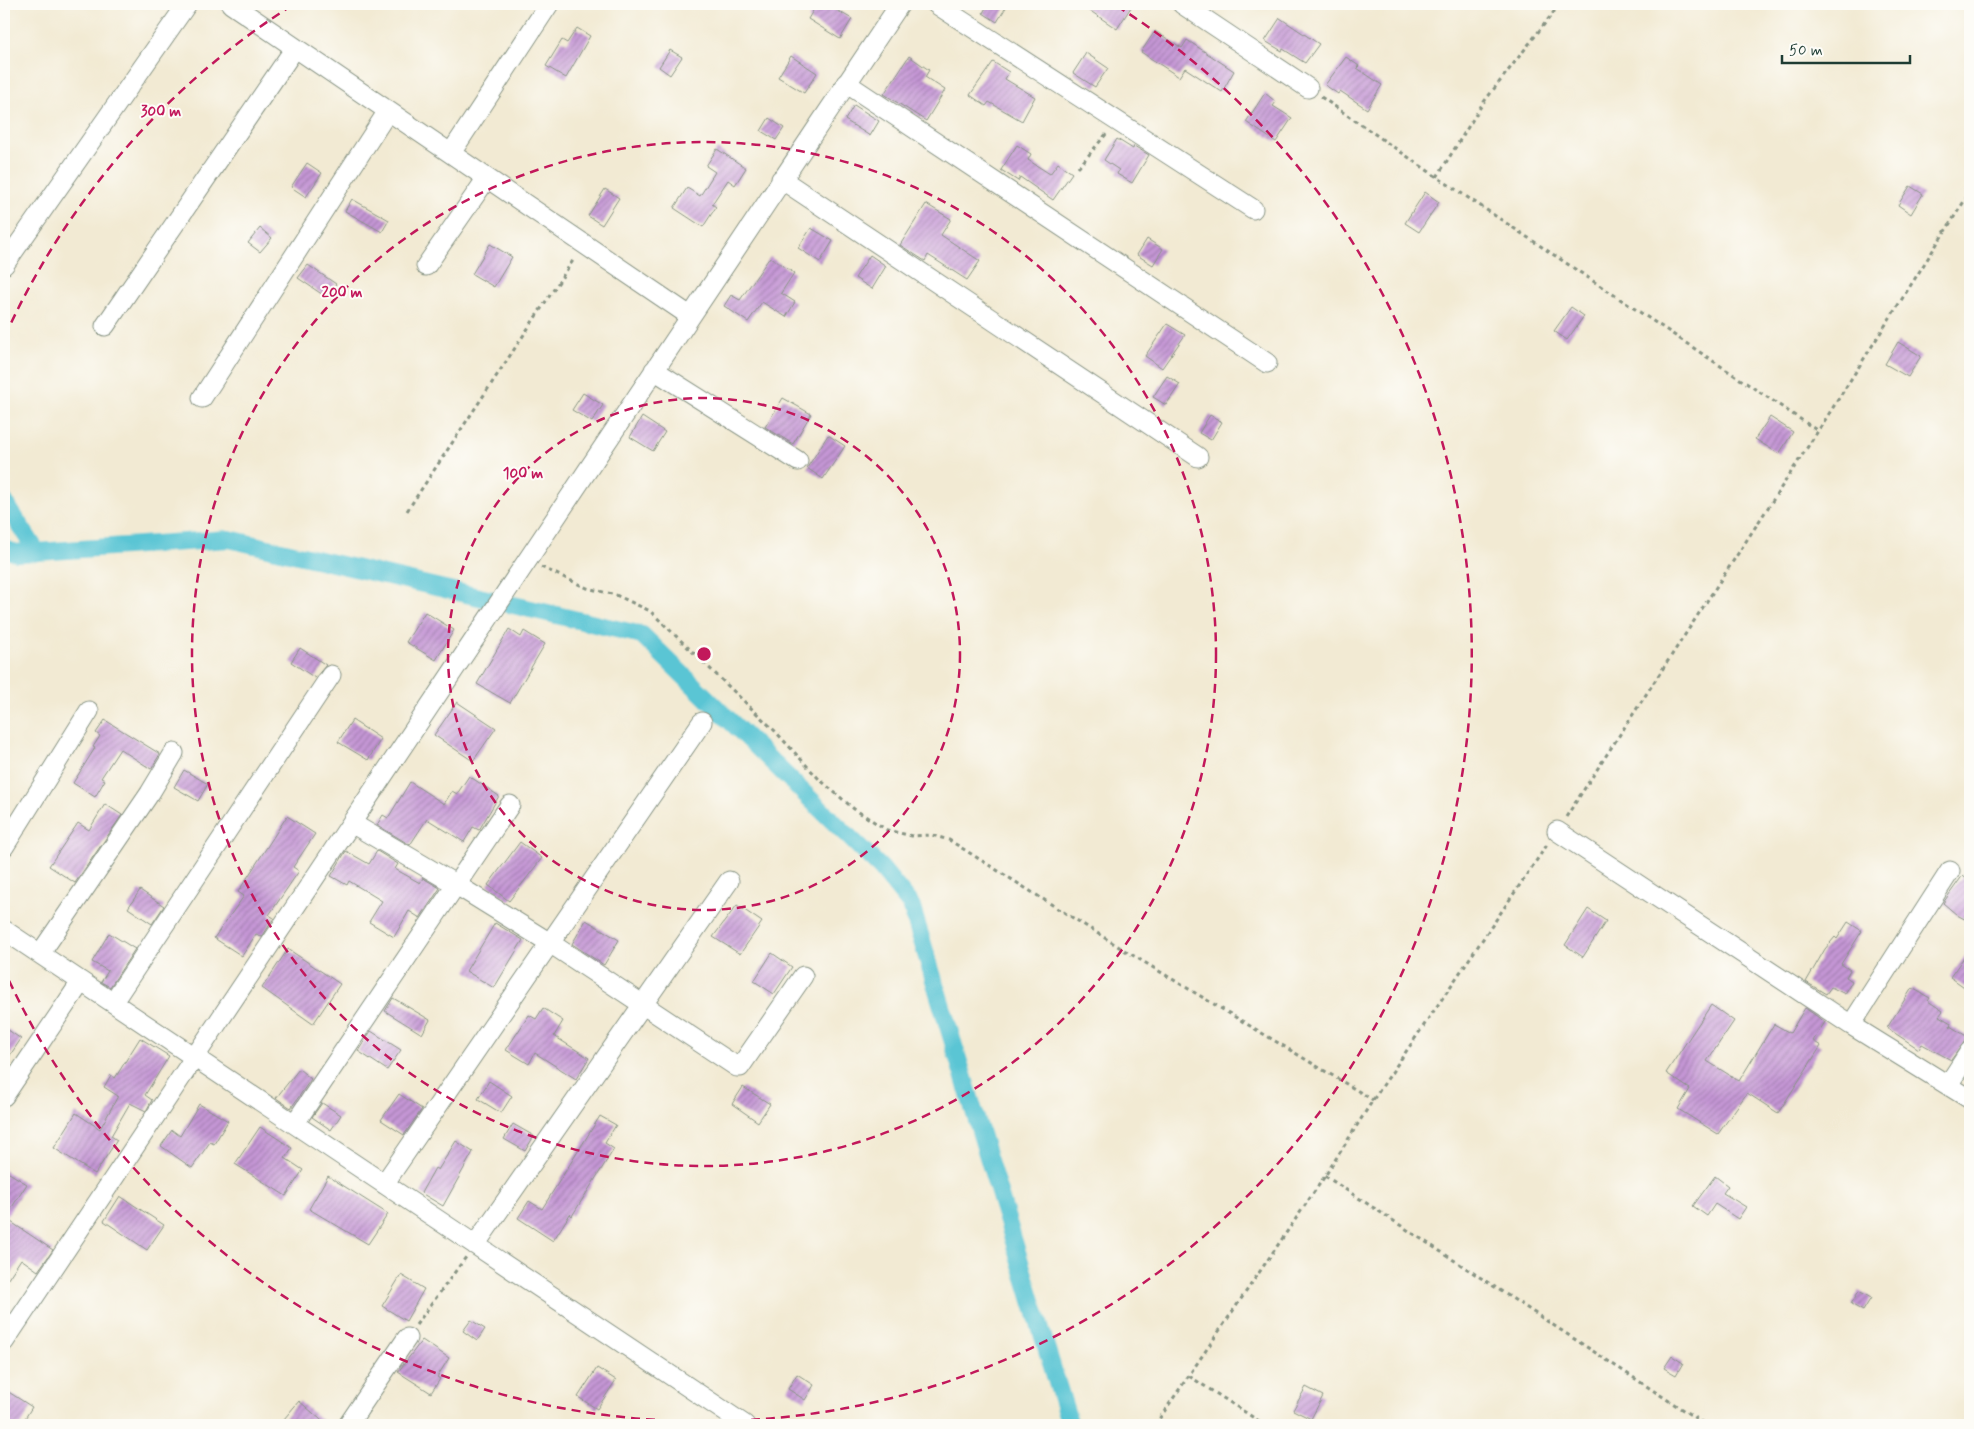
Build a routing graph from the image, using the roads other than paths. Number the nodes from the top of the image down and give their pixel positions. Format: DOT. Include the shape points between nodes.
graph roads {
  1 [pos="187,4"];
  2 [pos="231,4"];
  3 [pos="550,4"];
  4 [pos="900,4"];
  5 [pos="936,4"];
  6 [pos="1182,4"];
  7 [pos="295,48"];
  8 [pos="846,83"];
  9 [pos="1308,88"];
  10 [pos="388,111"];
  11 [pos="451,153"];
  12 [pos="487,178"];
  13 [pos="781,179"];
  14 [pos="1253,209"];
  15 [pos="4,265"];
  16 [pos="426,266"];
  17 [pos="690,316"];
  18 [pos="105,326"];
  19 [pos="1267,363"];
  20 [pos="654,370"];
  21 [pos="202,398"];
  22 [pos="1198,457"];
  23 [pos="798,462"];
  24 [pos="331,676"];
  25 [pos="89,711"];
  26 [pos="702,722"];
  27 [pos="174,753"];
  28 [pos="510,805"];
  29 [pos="353,824"];
  30 [pos="1557,831"];
  31 [pos="4,847"];
  32 [pos="1950,871"];
  33 [pos="729,881"];
  34 [pos="455,884"];
  35 [pos="4,930"];
  36 [pos="550,943"];
  37 [pos="40,954"];
  38 [pos="803,976"];
  39 [pos="81,982"];
  40 [pos="113,1002"];
  41 [pos="643,1004"];
  42 [pos="1851,1024"];
  43 [pos="1970,1051"];
  44 [pos="195,1058"];
  45 [pos="1948,1085"];
  46 [pos="4,1096"];
  47 [pos="1970,1098"];
  48 [pos="295,1123"];
  49 [pos="384,1184"];
  50 [pos="475,1245"];
  51 [pos="407,1338"];
  52 [pos="4,1342"];
  53 [pos="348,1425"];
  54 [pos="745,1425"];
  1 -- 15 [label="street"];
  2 -- 7 [label="street"];
  3 -- 11 [label="street"];
  4 -- 8 [label="street"];
  5 -- 14 [label="street"];
  6 -- 9 [label="street"];
  7 -- 10 [label="street"];
  7 -- 18 [label="street"];
  8 -- 13 [label="street"];
  8 -- 19 [label="street"];
  10 -- 11 [label="street"];
  10 -- 21 [label="street"];
  11 -- 12 [label="street"];
  12 -- 16 [label="street"];
  12 -- 17 [label="street"];
  13 -- 17 [label="street"];
  13 -- 22 [label="street"];
  17 -- 20 [label="street"];
  20 -- 23 [label="street"];
  20 -- 29 [label="street"];
  24 -- 40 [label="street"];
  25 -- 31 [label="street"];
  26 -- 36 [label="street"];
  27 -- 37 [label="street"];
  28 -- 34 [label="street"];
  29 -- 34 [label="street"];
  29 -- 44 [label="street"];
  30 -- 42 [label="street"];
  32 -- 42 [label="street"];
  33 -- 41 [label="street"];
  34 -- 36 [label="street"];
  34 -- 48 [label="street"];
  35 -- 37 [label="street"];
  36 -- 41 [label="street"];
  36 -- 49 [label="street"];
  37 -- 39 [label="street"];
  38 -- 41 [label="street" via="740,1067 715,1054"];
  39 -- 40 [label="street"];
  39 -- 46 [label="street"];
  40 -- 44 [label="street"];
  41 -- 50 [label="street"];
  42 -- 45 [label="street"];
  43 -- 45 [label="street"];
  44 -- 48 [label="street"];
  44 -- 52 [label="street"];
  45 -- 47 [label="street"];
  48 -- 49 [label="street"];
  49 -- 50 [label="street"];
  50 -- 54 [label="street"];
  51 -- 53 [label="street"];
}
